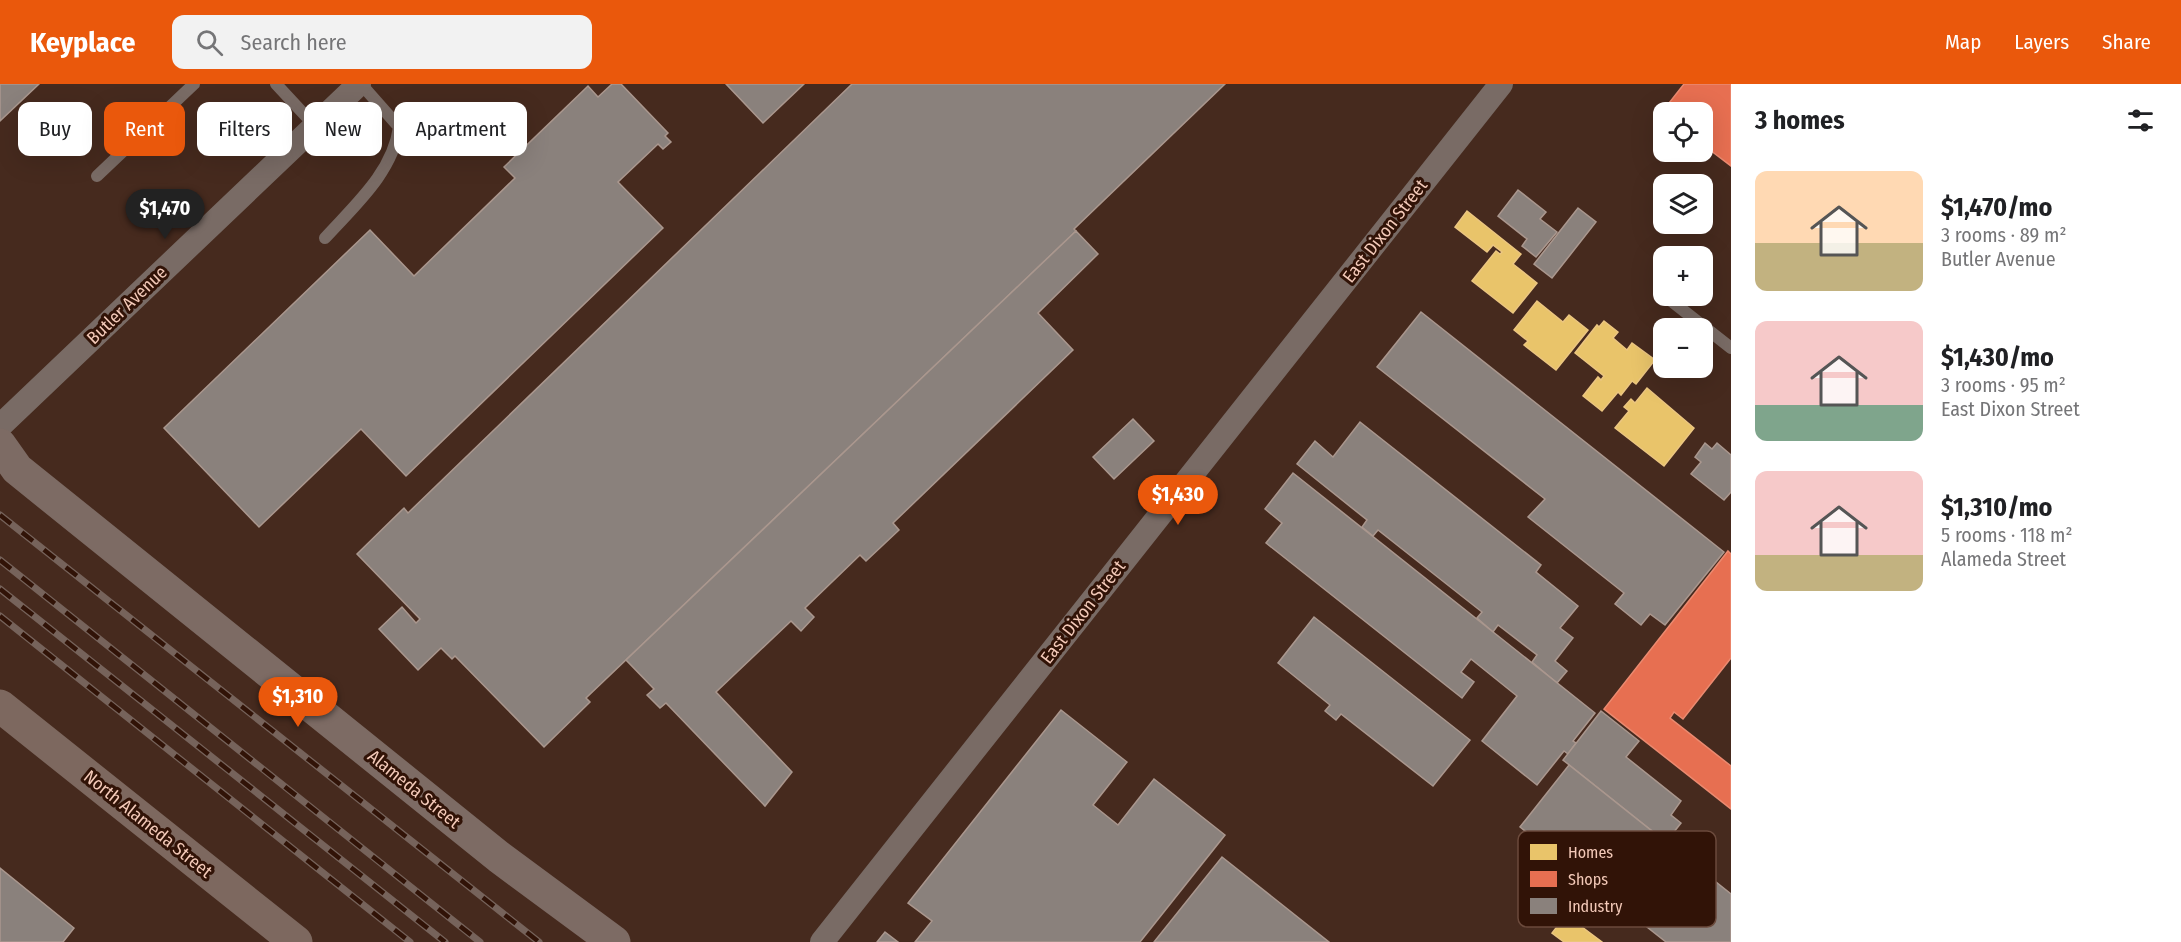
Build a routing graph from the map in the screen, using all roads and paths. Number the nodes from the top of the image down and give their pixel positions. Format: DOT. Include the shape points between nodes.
graph roads {
  1 [pos="194,84"];
  2 [pos="276,84"];
  3 [pos="360,84"];
  4 [pos="1501,84"];
  5 [pos="341,102"];
  6 [pos="304,114"];
  7 [pos="304,136"];
  8 [pos="97,176"];
  9 [pos="326,238"];
  10 [pos="1678,306"];
  11 [pos="1731,348"];
  12 [pos="0,426"];
  13 [pos="0,445"];
  14 [pos="1,710"];
  15 [pos="296,942"];
  16 [pos="614,942"];
  17 [pos="822,942"];
  1 -- 8 [label="lane"];
  2 -- 6 [label="lane"];
  3 -- 5 [label="street, Butler Avenue"];
  3 -- 9 [label="lane" via="399,127 397,144 378,179"];
  4 -- 17 [label="street, East Dixon Street"];
  7 -- 12 [label="street, Butler Avenue"];
  10 -- 11 [label="lane"];
  13 -- 16 [label="street, Alameda Street" via="17,468 54,498 499,857"];
  14 -- 15 [label="main road, North Alameda Street"];
}
